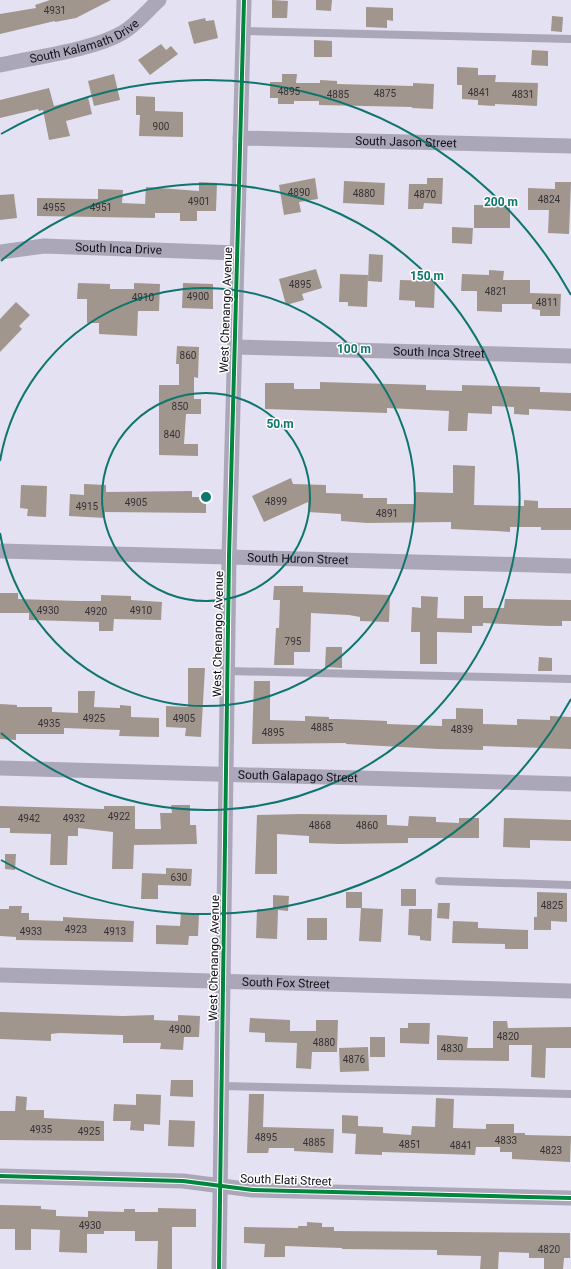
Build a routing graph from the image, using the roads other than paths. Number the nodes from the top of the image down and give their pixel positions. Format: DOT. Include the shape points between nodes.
graph roads {
  1 [pos="159,0"];
  2 [pos="244,0"];
  3 [pos="243,31"];
  4 [pos="571,39"];
  5 [pos="0,65"];
  6 [pos="240,138"];
  7 [pos="571,146"];
  8 [pos="0,252"];
  9 [pos="237,253"];
  10 [pos="235,347"];
  11 [pos="571,356"];
  12 [pos="0,551"];
  13 [pos="229,557"];
  14 [pos="571,566"];
  15 [pos="228,672"];
  16 [pos="571,679"];
  17 [pos="0,768"];
  18 [pos="226,776"];
  19 [pos="571,784"];
  20 [pos="440,881"];
  21 [pos="571,885"];
  22 [pos="0,975"];
  23 [pos="223,982"];
  24 [pos="571,991"];
  25 [pos="222,1086"];
  26 [pos="571,1094"];
  27 [pos="0,1176"];
  28 [pos="221,1186"];
  29 [pos="571,1198"];
  30 [pos="219,1269"];
  1 -- 5 [label="street, South Kalamath Drive" via="132,26 111,38"];
  2 -- 3 [label="street, West Chenango Avenue"];
  3 -- 4 [label="lane"];
  3 -- 6 [label="street, West Chenango Avenue"];
  6 -- 7 [label="street, South Jason Street"];
  6 -- 9 [label="street, West Chenango Avenue"];
  8 -- 9 [label="street, South Inca Drive" via="44,246"];
  9 -- 10 [label="street, West Chenango Avenue"];
  10 -- 11 [label="street, South Inca Street"];
  10 -- 13 [label="street, West Chenango Avenue"];
  12 -- 13 [label="street, South Huron Street"];
  13 -- 14 [label="street, South Huron Street"];
  13 -- 15 [label="street, West Chenango Avenue"];
  15 -- 16 [label="lane"];
  15 -- 18 [label="street, West Chenango Avenue"];
  17 -- 18 [label="street, South Galapago Street"];
  18 -- 19 [label="street, South Galapago Street"];
  18 -- 23 [label="street, West Chenango Avenue"];
  20 -- 21 [label="lane"];
  22 -- 23 [label="street, South Fox Street"];
  23 -- 24 [label="street, South Fox Street"];
  23 -- 25 [label="street, West Chenango Avenue"];
  25 -- 26 [label="lane"];
  25 -- 28 [label="street, West Chenango Avenue"];
  27 -- 28 [label="street, South Elati Street" via="183,1181"];
  28 -- 29 [label="street, South Elati Street" via="252,1190"];
  28 -- 30 [label="street, West Chenango Avenue"];
}
